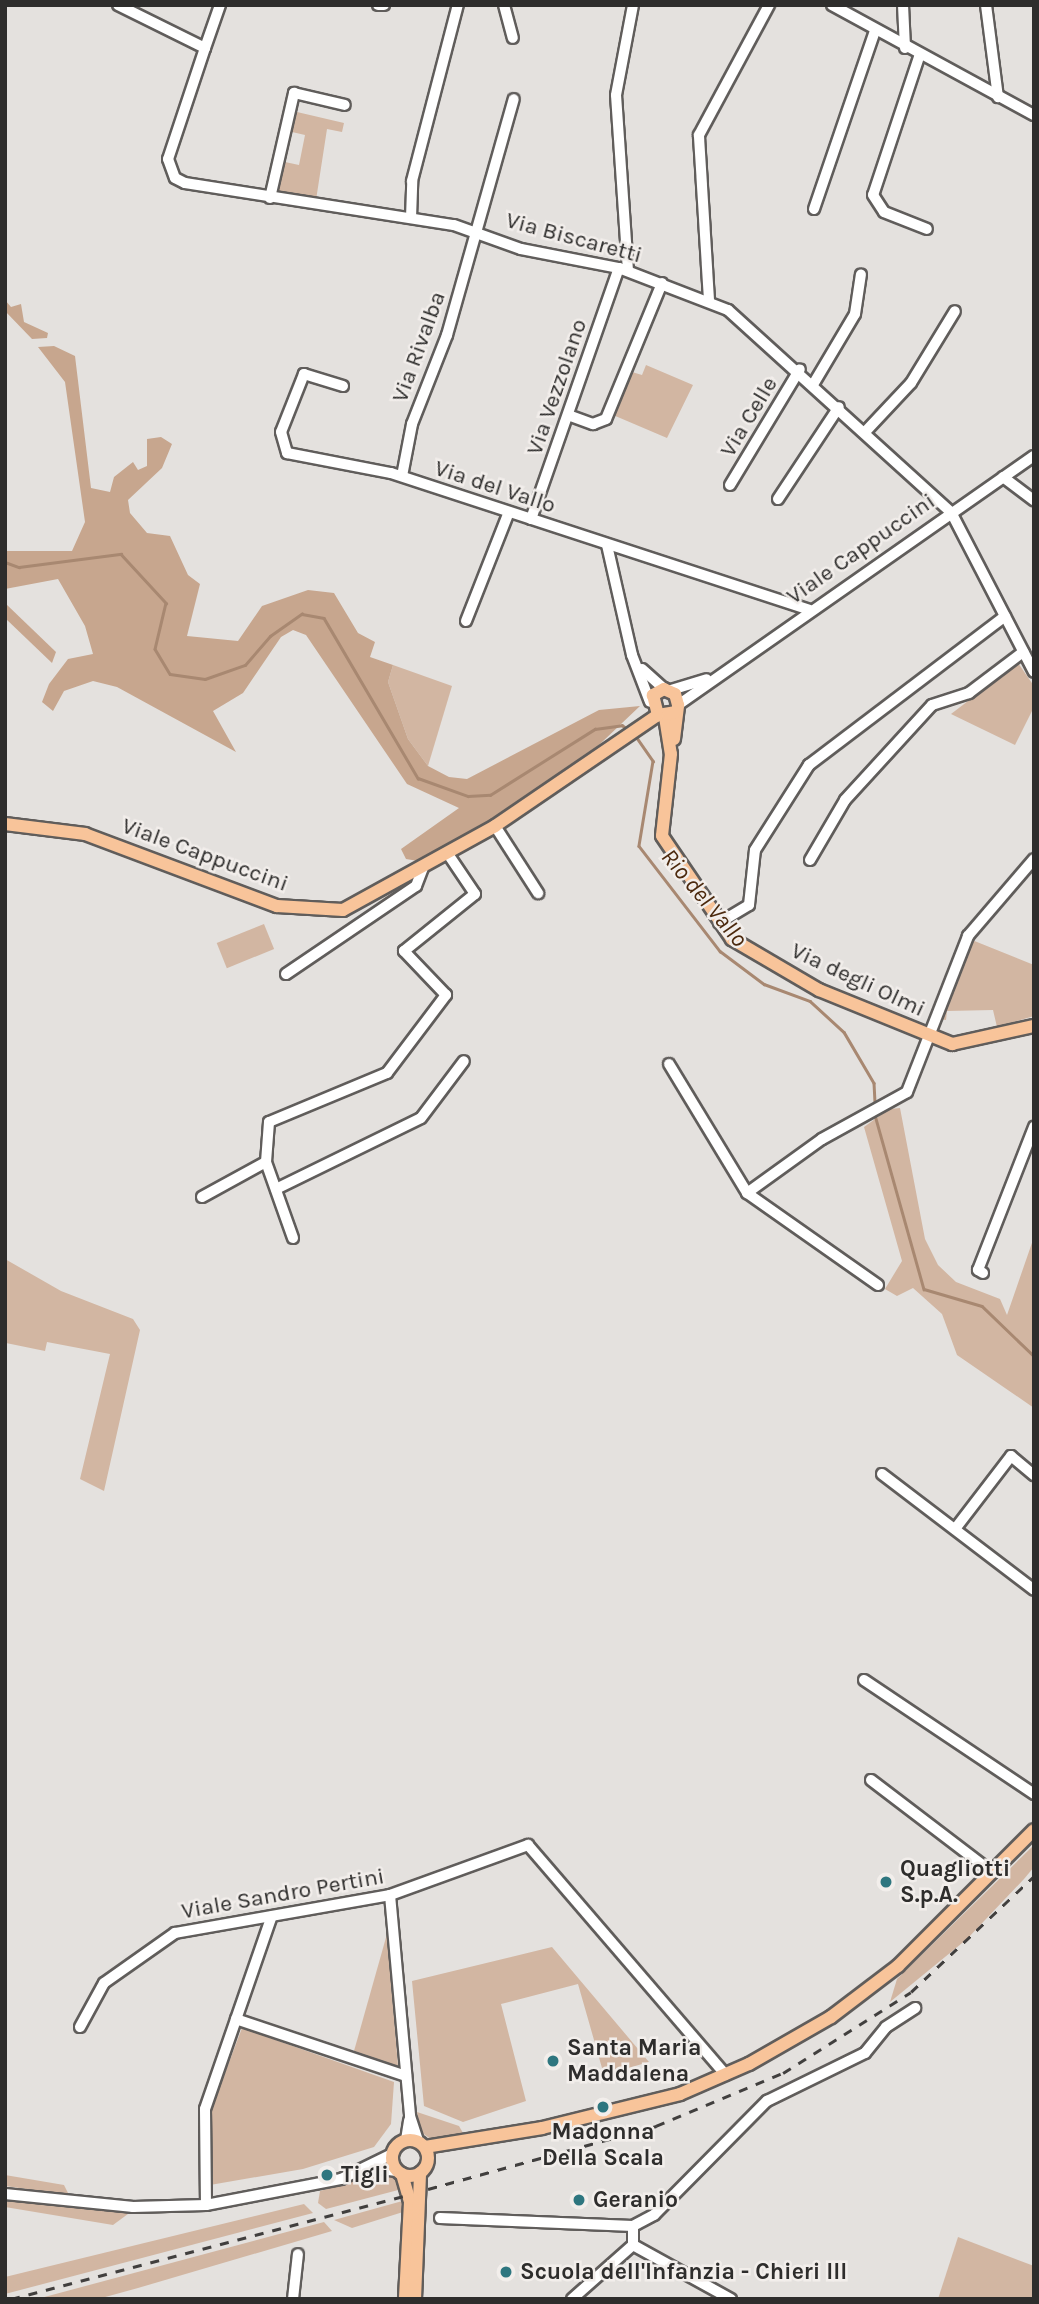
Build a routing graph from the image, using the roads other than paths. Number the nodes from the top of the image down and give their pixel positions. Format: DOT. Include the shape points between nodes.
graph roads {
  1 [pos="118,5"];
  2 [pos="220,5"];
  3 [pos="378,5"];
  4 [pos="384,5"];
  5 [pos="458,5"];
  6 [pos="504,5"];
  7 [pos="633,5"];
  8 [pos="769,5"];
  9 [pos="832,5"];
  10 [pos="903,5"];
  11 [pos="986,5"];
  12 [pos="139,10"];
  13 [pos="875,30"];
  14 [pos="513,38"];
  15 [pos="205,48"];
  16 [pos="905,48"];
  17 [pos="919,57"];
  18 [pos="998,97"];
  19 [pos="514,99"];
  20 [pos="345,105"];
  21 [pos="1034,115"];
  22 [pos="270,198"];
  23 [pos="814,209"];
  24 [pos="411,218"];
  25 [pos="927,229"];
  26 [pos="479,231"];
  27 [pos="624,270"];
  28 [pos="861,274"];
  29 [pos="662,283"];
  30 [pos="709,300"];
  31 [pos="956,311"];
  32 [pos="800,369"];
  33 [pos="814,383"];
  34 [pos="344,386"];
  35 [pos="839,407"];
  36 [pos="568,415"];
  37 [pos="865,432"];
  38 [pos="1034,456"];
  39 [pos="402,476"];
  40 [pos="1003,477"];
  41 [pos="730,485"];
  42 [pos="778,499"];
  43 [pos="1034,500"];
  44 [pos="509,512"];
  45 [pos="951,512"];
  46 [pos="531,519"];
  47 [pos="607,545"];
  48 [pos="809,610"];
  49 [pos="1005,616"];
  50 [pos="466,621"];
  51 [pos="1023,652"];
  52 [pos="637,664"];
  53 [pos="1034,672"];
  54 [pos="714,677"];
  55 [pos="668,690"];
  56 [pos="656,714"];
  57 [pos="5,824"];
  58 [pos="495,826"];
  59 [pos="448,854"];
  60 [pos="1034,859"];
  61 [pos="810,860"];
  62 [pos="423,868"];
  63 [pos="538,893"];
  64 [pos="719,923"];
  65 [pos="286,974"];
  66 [pos="1034,1026"];
  67 [pos="928,1035"];
  68 [pos="464,1061"];
  69 [pos="669,1064"];
  70 [pos="1034,1127"];
  71 [pos="266,1161"];
  72 [pos="276,1189"];
  73 [pos="747,1193"];
  74 [pos="202,1198"];
  75 [pos="293,1238"];
  76 [pos="983,1273"];
  77 [pos="878,1285"];
  78 [pos="882,1474"];
  79 [pos="1034,1475"];
  80 [pos="955,1528"];
  81 [pos="1034,1590"];
  82 [pos="864,1680"];
  83 [pos="872,1780"];
  84 [pos="1034,1794"];
  85 [pos="1034,1830"];
  86 [pos="993,1873"];
  87 [pos="390,1895"];
  88 [pos="272,1916"];
  89 [pos="915,2008"];
  90 [pos="236,2019"];
  91 [pos="80,2027"];
  92 [pos="726,2075"];
  93 [pos="406,2076"];
  94 [pos="459,2142"];
  95 [pos="416,2143"];
  96 [pos="392,2154"];
  97 [pos="428,2161"];
  98 [pos="372,2168"];
  99 [pos="400,2173"];
  100 [pos="420,2173"];
  101 [pos="5,2194"];
  102 [pos="206,2205"];
  103 [pos="440,2218"];
  104 [pos="634,2226"];
  105 [pos="633,2245"];
  106 [pos="298,2254"];
  107 [pos="293,2299"];
  108 [pos="405,2299"];
  109 [pos="415,2299"];
  110 [pos="572,2299"];
  111 [pos="731,2299"];
  1 -- 12 [label="street"];
  2 -- 15 [label="street"];
  3 -- 4 [label="street"];
  5 -- 24 [label="street" via="412,181"];
  6 -- 14 [label="street"];
  7 -- 27 [label="street" via="616,95"];
  8 -- 30 [label="street" via="699,135"];
  9 -- 13 [label="street"];
  10 -- 16 [label="street"];
  11 -- 18 [label="street"];
  12 -- 15 [label="street"];
  13 -- 16 [label="street"];
  13 -- 23 [label="street"];
  15 -- 22 [label="street, Via Biscaretti" via="170,169 185,183"];
  16 -- 17 [label="street"];
  17 -- 18 [label="street"];
  17 -- 25 [label="street" via="873,195 884,212"];
  18 -- 21 [label="street"];
  19 -- 26 [label="street, Via Rivalba"];
  20 -- 22 [label="street" via="294,93"];
  22 -- 24 [label="street, Via Biscaretti"];
  24 -- 26 [label="street, Via Biscaretti"];
  26 -- 27 [label="street, Via Biscaretti" via="521,248"];
  26 -- 39 [label="street, Via Rivalba" via="414,416"];
  27 -- 29 [label="street, Via Biscaretti"];
  27 -- 36 [label="street, Via Vezzolano"];
  28 -- 33 [label="street" via="855,314"];
  29 -- 30 [label="street, Via Biscaretti"];
  29 -- 36 [label="street" via="606,419 593,424"];
  30 -- 32 [label="street, Via Biscaretti"];
  31 -- 37 [label="street" via="911,383"];
  32 -- 33 [label="street, Via Biscaretti"];
  32 -- 41 [label="street, Via Celle"];
  33 -- 35 [label="street, Via Biscaretti"];
  34 -- 39 [label="street, Via del Vallo" via="304,374 281,445 287,453 322,464"];
  35 -- 37 [label="street, Via Biscaretti"];
  35 -- 42 [label="street"];
  36 -- 46 [label="street, Via Vezzolano"];
  37 -- 45 [label="street, Via Biscaretti"];
  38 -- 40 [label="street, Viale Cappuccini"];
  39 -- 44 [label="street, Via del Vallo"];
  40 -- 43 [label="street"];
  40 -- 45 [label="street, Viale Cappuccini"];
  44 -- 46 [label="street, Via del Vallo"];
  44 -- 50 [label="street"];
  45 -- 48 [label="street, Viale Cappuccini"];
  45 -- 49 [label="street, Via Biscaretti"];
  46 -- 47 [label="street, Via del Vallo"];
  47 -- 48 [label="street, Via del Vallo"];
  47 -- 52 [label="street"];
  48 -- 54 [label="street, Viale Cappuccini"];
  49 -- 51 [label="street, Via Biscaretti"];
  49 -- 64 [label="street" via="809,765 755,850 749,905"];
  51 -- 53 [label="street, Via Biscaretti"];
  51 -- 61 [label="street" via="969,693 932,705 845,800"];
  52 -- 55 [label="street"];
  52 -- 56 [label="street"];
  54 -- 55 [label="street, Viale Cappuccini"];
  54 -- 56 [label="street, Viale Cappuccini"];
  55 -- 56 [label="main road, Via degli Olmi"];
  55 -- 56 [label="main road"];
  56 -- 58 [label="main road, Viale Cappuccini"];
  56 -- 64 [label="main road, Via degli Olmi" via="670,754 662,835"];
  57 -- 62 [label="main road, Viale Cappuccini" via="85,834 204,881 313,913 370,900"];
  58 -- 59 [label="main road, Viale Cappuccini"];
  58 -- 63 [label="street"];
  59 -- 62 [label="main road, Viale Cappuccini"];
  59 -- 71 [label="street" via="475,894 404,951 446,995 387,1073 274,1116"];
  60 -- 67 [label="street" via="983,912"];
  62 -- 65 [label="street" via="416,886"];
  64 -- 67 [label="main road, Via degli Olmi" via="732,939 797,979"];
  66 -- 67 [label="main road, Via degli Olmi" via="964,1045"];
  67 -- 73 [label="street" via="912,1085"];
  68 -- 72 [label="street" via="421,1118"];
  69 -- 73 [label="street"];
  70 -- 76 [label="street" via="978,1270"];
  71 -- 72 [label="street"];
  71 -- 74 [label="street"];
  72 -- 75 [label="street"];
  73 -- 77 [label="street"];
  78 -- 80 [label="street"];
  79 -- 80 [label="street" via="1011,1456"];
  80 -- 81 [label="street"];
  82 -- 84 [label="street"];
  83 -- 86 [label="street"];
  85 -- 86 [label="main road"];
  86 -- 92 [label="main road" via="853,2001"];
  87 -- 88 [label="street, Viale Sandro Pertini"];
  87 -- 92 [label="street, Viale Sandro Pertini" via="528,1845"];
  87 -- 93 [label="street"];
  88 -- 90 [label="street"];
  88 -- 91 [label="street, Viale Sandro Pertini" via="196,1926 149,1946 104,1983"];
  89 -- 104 [label="street" via="897,2018 865,2053 767,2101 654,2215"];
  90 -- 93 [label="street"];
  90 -- 102 [label="street" via="205,2109"];
  92 -- 94 [label="main road" via="576,2120"];
  93 -- 95 [label="street"];
  94 -- 95 [label="main road"];
  94 -- 97 [label="main road"];
  95 -- 96 [label="main road"];
  95 -- 97 [label="main road"];
  96 -- 98 [label="street"];
  96 -- 99 [label="main road"];
  97 -- 100 [label="main road"];
  98 -- 99 [label="street"];
  98 -- 102 [label="street"];
  99 -- 100 [label="main road"];
  99 -- 108 [label="main road" via="410,2202"];
  100 -- 109 [label="main road"];
  101 -- 102 [label="street" via="133,2207"];
  103 -- 104 [label="street"];
  104 -- 105 [label="street"];
  105 -- 110 [label="street"];
  105 -- 111 [label="street"];
  106 -- 107 [label="street"];
}
